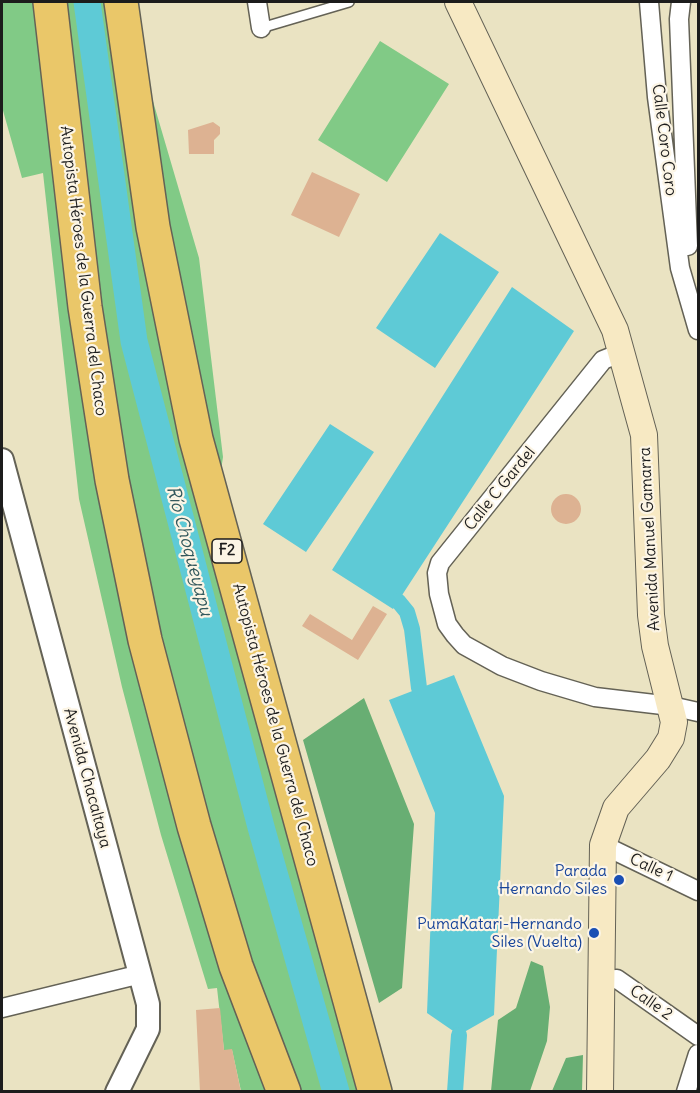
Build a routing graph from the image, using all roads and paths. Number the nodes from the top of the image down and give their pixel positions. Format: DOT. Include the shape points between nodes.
graph roads {
  1 [pos="50,2"];
  2 [pos="121,2"];
  3 [pos="257,2"];
  4 [pos="349,2"];
  5 [pos="458,2"];
  6 [pos="649,2"];
  7 [pos="681,2"];
  8 [pos="261,28"];
  9 [pos="691,144"];
  10 [pos="684,276"];
  11 [pos="699,330"];
  12 [pos="623,352"];
  13 [pos="2,460"];
  14 [pos="671,706"];
  15 [pos="699,712"];
  16 [pos="603,845"];
  17 [pos="699,891"];
  18 [pos="141,974"];
  19 [pos="602,980"];
  20 [pos="2,1008"];
  21 [pos="699,1036"];
  22 [pos="699,1054"];
  23 [pos="117,1092"];
  24 [pos="284,1092"];
  25 [pos="375,1092"];
  26 [pos="600,1092"];
  27 [pos="686,1092"];
  1 -- 24 [label="highway, Autopista Héroes de la Guerra del Chaco" via="85,307 112,480 145,640 236,966"];
  2 -- 25 [label="highway, Autopista Héroes de la Guerra del Chaco / F2" via="153,227 196,440"];
  3 -- 8 [label="street"];
  4 -- 8 [label="lane"];
  5 -- 12 [label="main road, Avenida Manuel Gamarra"];
  6 -- 10 [label="street, Calle Coro Coro" via="657,97"];
  7 -- 9 [label="street" via="679,19"];
  9 -- 10 [label="street" via="689,269"];
  10 -- 11 [label="street, Calle Coro Coro"];
  12 -- 14 [label="main road, Avenida Manuel Gamarra" via="644,435 651,615"];
  12 -- 14 [label="street, Calle C Gardel" via="603,360 440,563 437,582 447,624 464,645 502,666 595,697"];
  13 -- 18 [label="street, Avenida Chacaltaya"];
  14 -- 15 [label="street"];
  14 -- 16 [label="main road, Avenida Manuel Gamarra" via="671,738 616,808"];
  16 -- 17 [label="street, Calle 1"];
  16 -- 19 [label="main road, Avenida Manuel Gamarra"];
  18 -- 20 [label="street"];
  18 -- 23 [label="street, Avenida Chacaltaya" via="148,1004 148,1029"];
  19 -- 21 [label="street, Calle 2" via="616,979"];
  19 -- 26 [label="main road, Avenida Manuel Gamarra"];
  22 -- 27 [label="street"];
}
